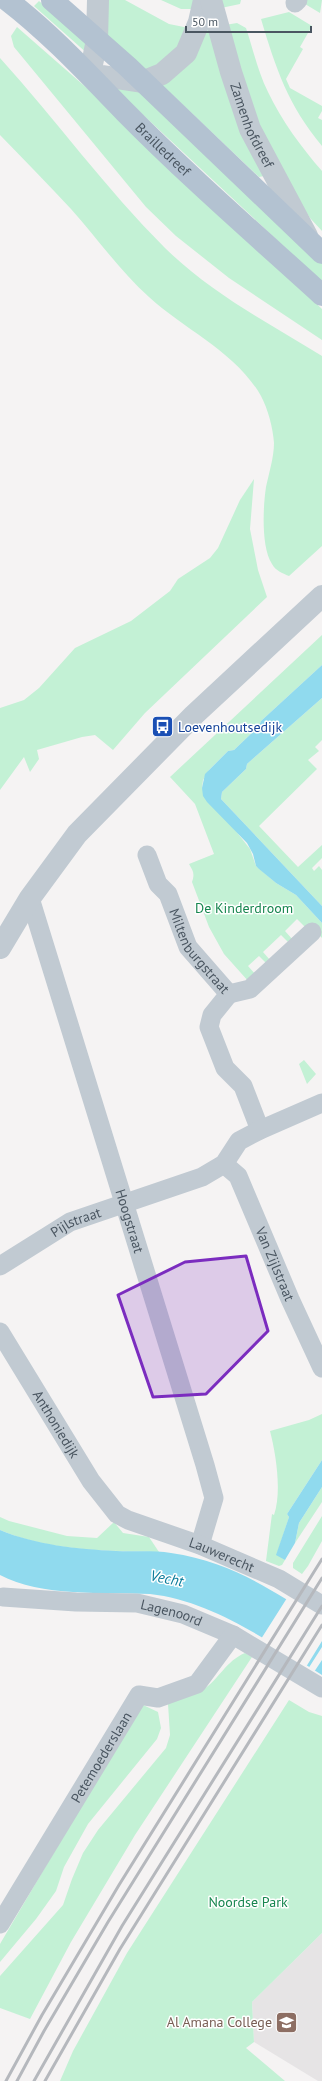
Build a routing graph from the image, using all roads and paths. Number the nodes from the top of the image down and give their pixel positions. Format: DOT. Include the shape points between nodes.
graph roads {
  1 [pos="7,0"];
  2 [pos="52,0"];
  3 [pos="98,0"];
  4 [pos="204,0"];
  5 [pos="211,0"];
  6 [pos="97,40"];
  7 [pos="90,74"];
  8 [pos="142,82"];
  9 [pos="316,248"];
  10 [pos="322,295"];
  11 [pos="322,596"];
  12 [pos="147,855"];
  13 [pos="30,898"];
  14 [pos="312,932"];
  15 [pos="0,948"];
  16 [pos="229,994"];
  17 [pos="321,1107"];
  18 [pos="260,1130"];
  19 [pos="224,1164"];
  20 [pos="124,1204"];
  21 [pos="0,1266"];
  22 [pos="0,1332"];
  23 [pos="322,1368"];
  24 [pos="117,1514"];
  25 [pos="200,1545"];
  26 [pos="1,1598"];
  27 [pos="322,1606"];
  28 [pos="233,1635"];
  29 [pos="322,1688"];
  30 [pos="0,1924"];
  1 -- 7 [label="main road, Brailledreef"];
  2 -- 6 [label="main road"];
  3 -- 6 [label="street"];
  4 -- 8 [label="street" via="199,22 186,53 162,74"];
  5 -- 9 [label="street, Zamenhofdreef" via="250,129"];
  6 -- 7 [label="street"];
  6 -- 8 [label="main road"];
  7 -- 8 [label="street"];
  7 -- 10 [label="main road, Brailledreef" via="136,122"];
  8 -- 9 [label="main road"];
  11 -- 13 [label="street" via="194,715 77,834"];
  12 -- 16 [label="street, Miltenburgstraat" via="158,884 168,894 188,947"];
  13 -- 15 [label="street"];
  13 -- 20 [label="street, Hoogstraat"];
  14 -- 16 [label="street" via="250,989"];
  16 -- 18 [label="street, Miltenburgstraat" via="212,1015 209,1027 225,1068 243,1086"];
  17 -- 18 [label="street"];
  18 -- 19 [label="street" via="239,1141"];
  19 -- 20 [label="street, Pijlstraat" via="202,1177"];
  19 -- 23 [label="street, Van Zijlstraat" via="238,1176"];
  20 -- 21 [label="street, Pijlstraat" via="70,1222"];
  20 -- 25 [label="street, Hoogstraat" via="214,1498"];
  22 -- 24 [label="street, Anthoniedijk" via="91,1481"];
  24 -- 25 [label="street, Lauwerecht"];
  25 -- 27 [label="street, Lauwerecht" via="281,1580"];
  26 -- 28 [label="street, Lagenoord" via="137,1603 183,1614"];
  28 -- 29 [label="street, Lagenoord"];
  28 -- 30 [label="street, Petemoederslaan" via="197,1684 158,1698 139,1696"];
}
